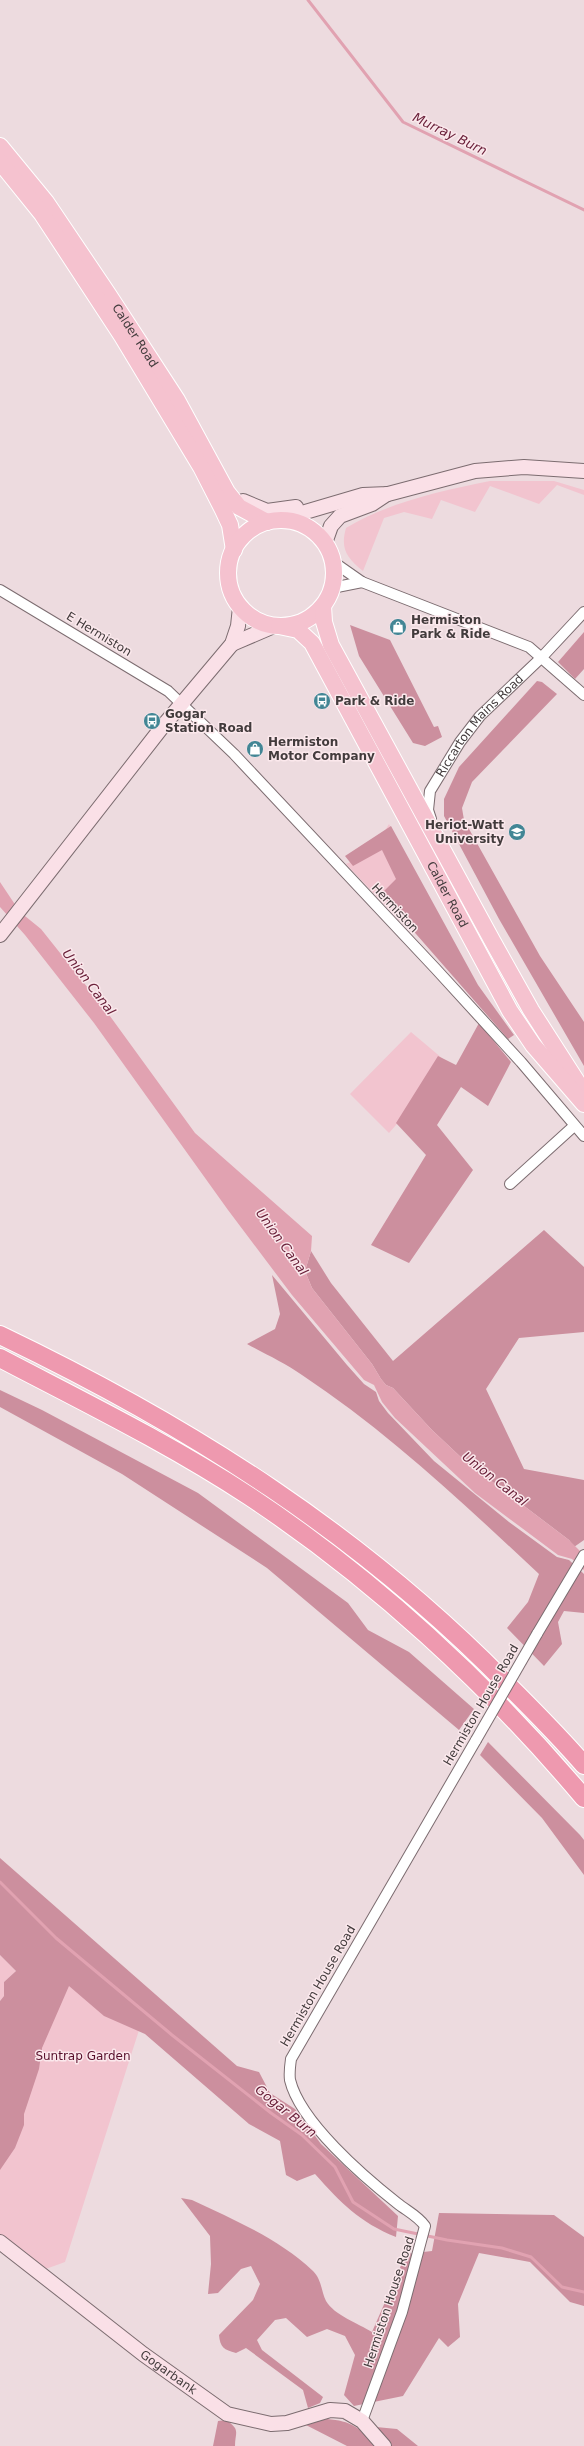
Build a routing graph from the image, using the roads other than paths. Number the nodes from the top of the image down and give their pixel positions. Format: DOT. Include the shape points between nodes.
graph roads {
  1 [pos="0,146"];
  2 [pos="0,162"];
  3 [pos="209,457"];
  4 [pos="584,471"];
  5 [pos="388,494"];
  6 [pos="332,503"];
  7 [pos="272,521"];
  8 [pos="324,543"];
  9 [pos="234,550"];
  10 [pos="332,561"];
  11 [pos="362,582"];
  12 [pos="332,588"];
  13 [pos="0,590"];
  14 [pos="323,606"];
  15 [pos="240,607"];
  16 [pos="584,612"];
  17 [pos="276,626"];
  18 [pos="232,644"];
  19 [pos="542,657"];
  20 [pos="584,695"];
  21 [pos="181,703"];
  22 [pos="447,860"];
  23 [pos="2,933"];
  24 [pos="584,1092"];
  25 [pos="584,1104"];
  26 [pos="574,1126"];
  27 [pos="584,1136"];
  28 [pos="510,1184"];
  29 [pos="0,1334"];
  30 [pos="0,1358"];
  31 [pos="0,1370"];
  32 [pos="103,1411"];
  33 [pos="584,1555"];
  34 [pos="584,1765"];
  35 [pos="584,1798"];
  36 [pos="0,2242"];
  37 [pos="362,2421"];
  38 [pos="384,2446"];
  1 -- 3 [label="main road, Calder Road" via="46,202 108,294 177,400"];
  2 -- 9 [label="main road, Calder Road" via="42,214 172,417 230,525"];
  3 -- 6 [label="street" via="222,471 240,499 257,508 267,511"];
  3 -- 7 [label="main road, Calder Road" via="227,492 239,507"];
  4 -- 5 [label="street" via="499,468 453,476"];
  5 -- 6 [label="street" via="363,495"];
  5 -- 8 [label="street" via="372,504 340,516 331,526"];
  6 -- 7 [label="street" via="313,511"];
  7 -- 8 [label="main road" via="292,521 304,526 316,533"];
  7 -- 9 [label="main road" via="253,528"];
  8 -- 10 [label="main road"];
  9 -- 15 [label="main road" via="230,559 228,580"];
  10 -- 11 [label="street"];
  10 -- 12 [label="main road"];
  11 -- 12 [label="street"];
  11 -- 19 [label="street" via="529,647"];
  12 -- 14 [label="main road"];
  13 -- 21 [label="street, E Hermiston" via="168,690"];
  14 -- 17 [label="main road" via="303,621"];
  14 -- 22 [label="main road, Calder Road" via="324,622 331,645"];
  15 -- 17 [label="main road" via="255,620"];
  15 -- 18 [label="street" via="238,626"];
  16 -- 19 [label="street, Riccarton Mains Road"];
  17 -- 18 [label="street"];
  17 -- 25 [label="main road, Calder Road" via="298,630 312,644 510,1011 533,1045"];
  18 -- 21 [label="street"];
  19 -- 20 [label="street"];
  19 -- 22 [label="street, Riccarton Mains Road" via="480,716 460,742 430,791 428,810"];
  21 -- 23 [label="street"];
  21 -- 26 [label="street, Hermiston" via="234,754 435,968 521,1062"];
  22 -- 24 [label="main road, Calder Road" via="531,1010"];
  26 -- 27 [label="street, Hermiston"];
  26 -- 28 [label="street"];
  29 -- 34 [label="highway" via="142,1407 278,1491 370,1559 466,1642"];
  30 -- 32 [label="highway"];
  31 -- 32 [label="highway"];
  32 -- 35 [label="highway" via="250,1497 324,1550 401,1613 475,1680"];
  33 -- 37 [label="street, Hermiston House Road, bridge" via="295,2053 290,2069 293,2090 321,2133 350,2162 426,2226 402,2312"];
  36 -- 37 [label="street, Gogarbank" via="143,2354 228,2414 271,2424 287,2423 330,2410 345,2411"];
  37 -- 38 [label="street, Gogarbank"];
}
